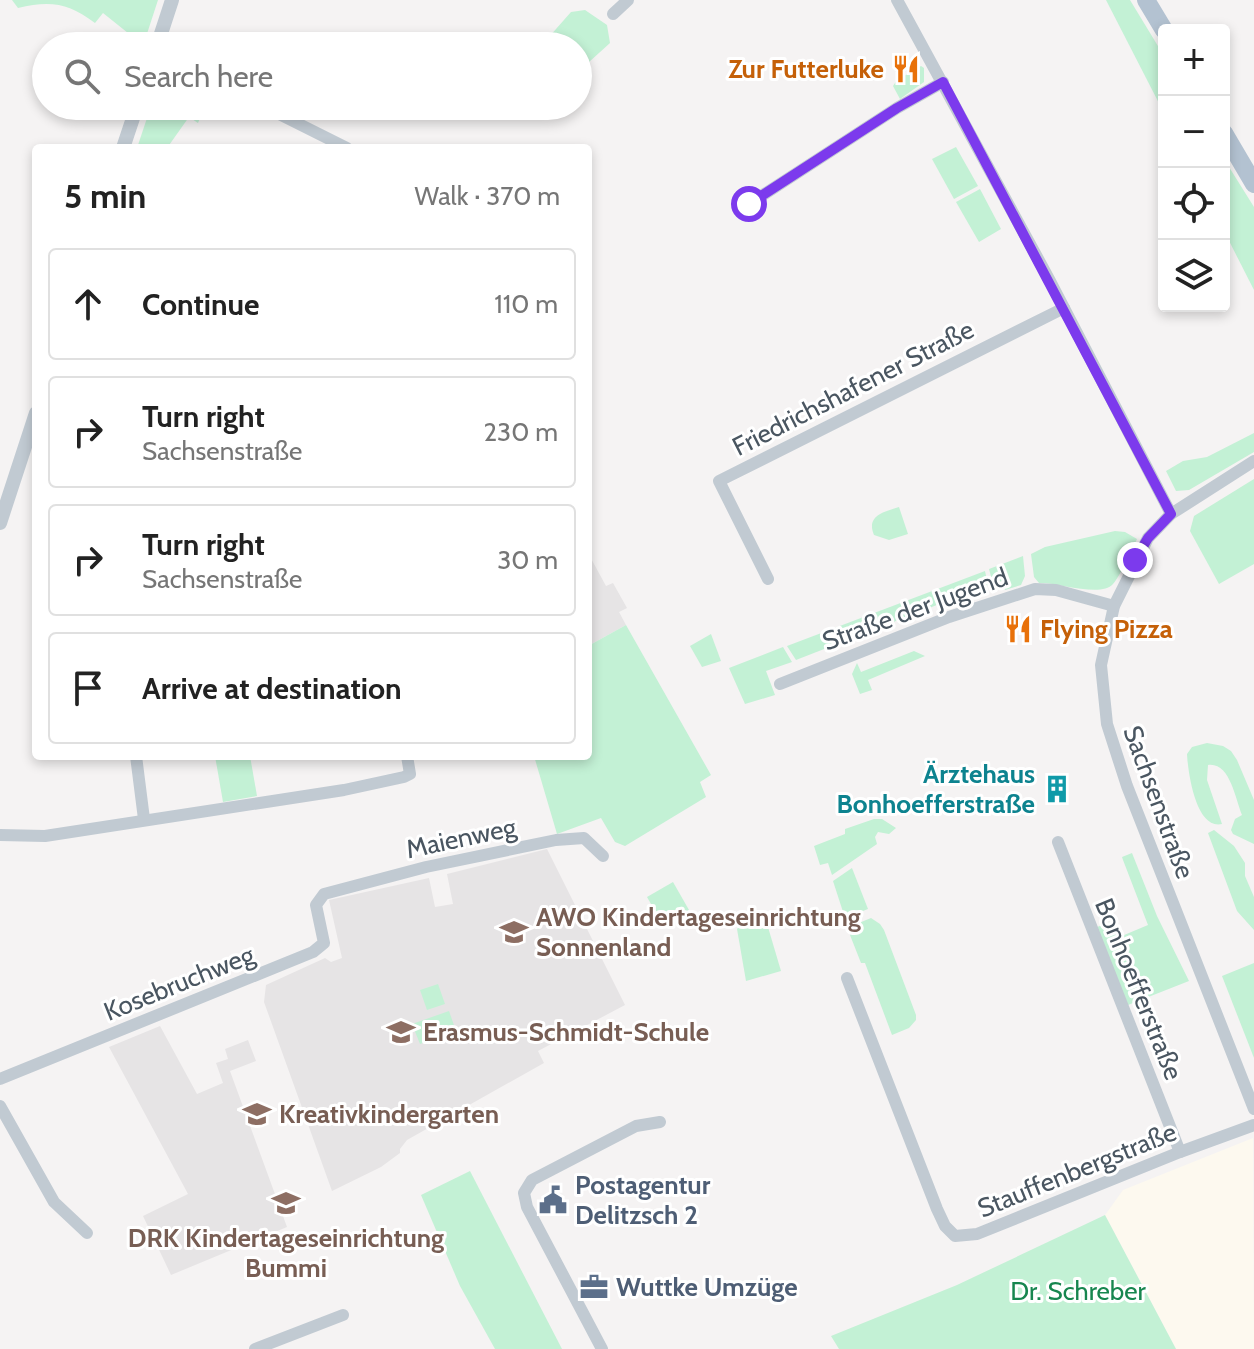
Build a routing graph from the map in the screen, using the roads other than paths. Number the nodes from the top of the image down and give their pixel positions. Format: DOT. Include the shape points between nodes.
graph roads {
  1 [pos="172,0"];
  2 [pos="628,0"];
  3 [pos="897,0"];
  4 [pos="1146,0"];
  5 [pos="613,14"];
  6 [pos="1160,24"];
  7 [pos="162,32"];
  8 [pos="943,82"];
  9 [pos="132,120"];
  10 [pos="291,120"];
  11 [pos="1230,143"];
  12 [pos="124,144"];
  13 [pos="339,144"];
  14 [pos="1254,184"];
  15 [pos="749,204"];
  16 [pos="1064,308"];
  17 [pos="32,425"];
  18 [pos="1254,461"];
  19 [pos="1171,514"];
  20 [pos="0,523"];
  21 [pos="768,579"];
  22 [pos="1114,606"];
  23 [pos="780,684"];
  24 [pos="137,760"];
  25 [pos="408,760"];
  26 [pos="144,819"];
  27 [pos="0,835"];
  28 [pos="1058,842"];
  29 [pos="603,856"];
  30 [pos="324,894"];
  31 [pos="847,978"];
  32 [pos="0,1079"];
  33 [pos="0,1106"];
  34 [pos="1254,1109"];
  35 [pos="660,1122"];
  36 [pos="1254,1125"];
  37 [pos="1180,1152"];
  38 [pos="87,1233"];
  39 [pos="343,1315"];
  40 [pos="255,1349"];
  41 [pos="602,1349"];
  1 -- 7 [label="street"];
  2 -- 5 [label="street"];
  3 -- 8 [label="street"];
  4 -- 6 [label="main road"];
  8 -- 15 [label="street"];
  8 -- 16 [label="street"];
  9 -- 12 [label="street"];
  10 -- 13 [label="street"];
  11 -- 14 [label="main road"];
  16 -- 19 [label="street"];
  16 -- 21 [label="street, Friedrichshafener Straße" via="719,481"];
  17 -- 20 [label="street"];
  18 -- 19 [label="street, Sachsenstraße"];
  19 -- 22 [label="street, Sachsenstraße" via="1148,538"];
  22 -- 23 [label="street, Straße der Jugend" via="1035,589"];
  22 -- 34 [label="street, Sachsenstraße" via="1101,665 1107,724"];
  24 -- 26 [label="street"];
  25 -- 26 [label="street" via="410,774 404,777"];
  26 -- 27 [label="street" via="45,836"];
  28 -- 37 [label="street, Bonhoefferstraße"];
  29 -- 30 [label="street, Maienweg" via="584,838 556,840"];
  30 -- 32 [label="street, Kosebruchweg" via="316,905 324,943 313,952"];
  31 -- 37 [label="street, Stauffenbergstraße" via="937,1209 955,1236 977,1234"];
  33 -- 38 [label="street" via="54,1202"];
  35 -- 41 [label="street" via="636,1126 532,1180 524,1193"];
  36 -- 37 [label="street, Stauffenbergstraße"];
  39 -- 40 [label="street"];
}
